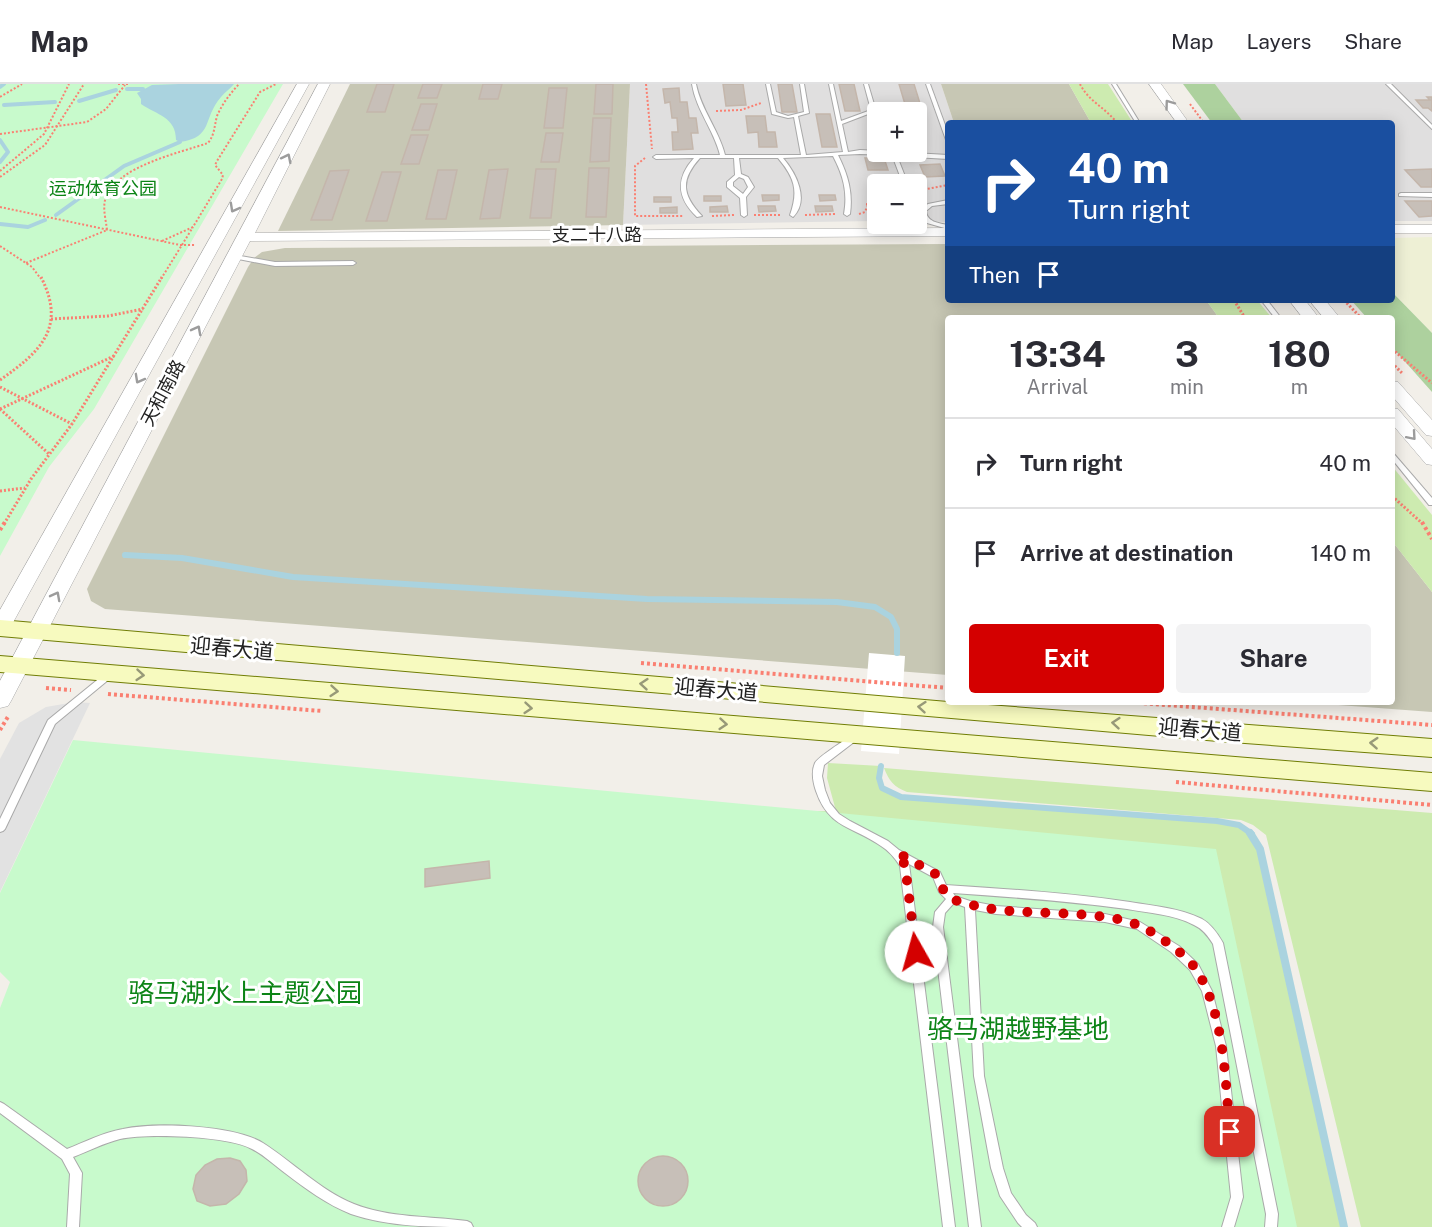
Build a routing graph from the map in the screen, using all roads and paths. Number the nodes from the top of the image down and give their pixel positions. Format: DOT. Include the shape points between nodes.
graph roads {
  1 [pos="22,84"];
  2 [pos="69,84"];
  3 [pos="84,84"];
  4 [pos="118,84"];
  5 [pos="130,84"];
  6 [pos="239,84"];
  7 [pos="276,84"];
  8 [pos="303,84"];
  9 [pos="324,84"];
  10 [pos="646,84"];
  11 [pos="694,84"];
  12 [pos="768,84"];
  13 [pos="802,84"];
  14 [pos="831,84"];
  15 [pos="866,84"];
  16 [pos="928,84"];
  17 [pos="1080,84"];
  18 [pos="1114,84"];
  19 [pos="1155,84"];
  20 [pos="1388,84"];
  21 [pos="125,85"];
  22 [pos="0,97"];
  23 [pos="771,100"];
  24 [pos="703,111"];
  25 [pos="796,117"];
  26 [pos="1115,120"];
  27 [pos="1136,120"];
  28 [pos="1181,120"];
  29 [pos="840,123"];
  30 [pos="57,128"];
  31 [pos="1432,128"];
  32 [pos="48,129"];
  33 [pos="945,132"];
  34 [pos="0,133"];
  35 [pos="846,153"];
  36 [pos="867,153"];
  37 [pos="834,155"];
  38 [pos="779,156"];
  39 [pos="804,156"];
  40 [pos="927,156"];
  41 [pos="656,157"];
  42 [pos="698,157"];
  43 [pos="723,157"];
  44 [pos="736,157"];
  45 [pos="945,157"];
  46 [pos="0,171"];
  47 [pos="738,174"];
  48 [pos="0,177"];
  49 [pos="945,185"];
  50 [pos="927,188"];
  51 [pos="1401,195"];
  52 [pos="1432,195"];
  53 [pos="743,197"];
  54 [pos="850,198"];
  55 [pos="945,202"];
  56 [pos="867,204"];
  57 [pos="0,207"];
  58 [pos="867,207"];
  59 [pos="846,214"];
  60 [pos="744,215"];
  61 [pos="793,215"];
  62 [pos="699,216"];
  63 [pos="945,226"];
  64 [pos="193,227"];
  65 [pos="1395,229"];
  66 [pos="1432,229"];
  67 [pos="107,230"];
  68 [pos="945,232"];
  69 [pos="246,237"];
  70 [pos="161,241"];
  71 [pos="182,245"];
  72 [pos="213,245"];
  73 [pos="0,246"];
  74 [pos="235,257"];
  75 [pos="26,263"];
  76 [pos="353,263"];
  77 [pos="1266,303"];
  78 [pos="1298,303"];
  79 [pos="1320,303"];
  80 [pos="1347,303"];
  81 [pos="143,309"];
  82 [pos="1276,315"];
  83 [pos="1308,315"];
  84 [pos="1330,315"];
  85 [pos="1358,315"];
  86 [pos="51,319"];
  87 [pos="1395,352"];
  88 [pos="114,356"];
  89 [pos="0,380"];
  90 [pos="1432,383"];
  91 [pos="0,387"];
  92 [pos="1395,389"];
  93 [pos="22,398"];
  94 [pos="0,409"];
  95 [pos="1395,417"];
  96 [pos="72,424"];
  97 [pos="1432,431"];
  98 [pos="49,454"];
  99 [pos="1395,459"];
  100 [pos="1432,460"];
  101 [pos="26,488"];
  102 [pos="0,491"];
  103 [pos="1395,498"];
  104 [pos="1432,503"];
  105 [pos="0,530"];
  106 [pos="1432,539"];
  107 [pos="0,628"];
  108 [pos="36,633"];
  109 [pos="9,665"];
  110 [pos="111,673"];
  111 [pos="0,701"];
  112 [pos="1166,705"];
  113 [pos="1432,725"];
  114 [pos="858,735"];
  115 [pos="1432,748"];
  116 [pos="1432,782"];
  117 [pos="0,829"];
  118 [pos="898,853"];
  119 [pos="942,889"];
  120 [pos="952,899"];
  121 [pos="970,905"];
  122 [pos="0,1107"];
  123 [pos="66,1155"];
  124 [pos="73,1227"];
  125 [pos="467,1227"];
  126 [pos="949,1227"];
  127 [pos="975,1227"];
  128 [pos="1031,1227"];
  129 [pos="1228,1227"];
  130 [pos="1271,1227"];
  1 -- 22 [label="path"];
  2 -- 32 [label="path"];
  3 -- 30 [label="path"];
  4 -- 21 [label="path"];
  5 -- 21 [label="path"];
  6 -- 67 [label="path" via="217,114 214,135 208,143 135,170 115,184 106,197"];
  7 -- 64 [label="path" via="260,92 217,161 222,179"];
  8 -- 72 [label="street, 天和南路, one-way"];
  69 -- 9 [label="street, 天和南路, one-way"];
  10 -- 62 [label="path" via="653,157 642,159 635,166 634,216"];
  11 -- 24 [label="lane"];
  12 -- 23 [label="lane"];
  13 -- 25 [label="lane" via="808,111"];
  14 -- 29 [label="lane"];
  15 -- 29 [label="lane" via="874,111"];
  16 -- 33 [label="lane"];
  17 -- 26 [label="path" via="1085,94"];
  18 -- 27 [label="lane"];
  28 -- 19 [label="street, one-way"];
  20 -- 31 [label="lane"];
  21 -- 30 [label="path" via="92,122"];
  23 -- 24 [label="path" via="741,110"];
  23 -- 25 [label="lane" via="775,115"];
  24 -- 43 [label="lane" via="721,142"];
  25 -- 39 [label="lane"];
  29 -- 35 [label="lane"];
  30 -- 32 [label="path"];
  30 -- 48 [label="path" via="45,145"];
  32 -- 34 [label="path"];
  32 -- 46 [label="path"];
  35 -- 36 [label="lane"];
  35 -- 37 [label="lane"];
  37 -- 39 [label="lane"];
  37 -- 54 [label="lane" via="846,178"];
  38 -- 39 [label="lane"];
  38 -- 44 [label="lane"];
  38 -- 61 [label="lane" via="797,181 799,200"];
  40 -- 45 [label="lane"];
  41 -- 42 [label="lane"];
  42 -- 43 [label="lane"];
  42 -- 62 [label="lane" via="684,173 682,184 687,205"];
  43 -- 44 [label="lane"];
  44 -- 47 [label="lane"];
  47 -- 53 [label="lane" via="751,187"];
  47 -- 53 [label="lane" via="730,187"];
  49 -- 50 [label="path"];
  51 -- 52 [label="lane"];
  53 -- 60 [label="lane"];
  54 -- 56 [label="path"];
  54 -- 59 [label="lane"];
  55 -- 63 [label="lane" via="923,210 929,222"];
  57 -- 67 [label="path"];
  58 -- 59 [label="path" via="865,212"];
  59 -- 61 [label="path"];
  60 -- 61 [label="path"];
  60 -- 62 [label="path"];
  64 -- 70 [label="path"];
  64 -- 71 [label="path"];
  65 -- 66 [label="street"];
  67 -- 70 [label="path"];
  67 -- 75 [label="path"];
  68 -- 69 [label="street, 支二十八路"];
  69 -- 74 [label="street, 天和南路"];
  70 -- 71 [label="path"];
  71 -- 72 [label="path"];
  71 -- 81 [label="path"];
  72 -- 107 [label="street, 天和南路, one-way"];
  73 -- 75 [label="path"];
  74 -- 76 [label="lane" via="275,264"];
  108 -- 74 [label="street, 天和南路, one-way"];
  75 -- 86 [label="path" via="41,277 52,306"];
  77 -- 82 [label="lane"];
  78 -- 83 [label="street"];
  79 -- 84 [label="street"];
  80 -- 85 [label="path"];
  81 -- 86 [label="path" via="108,316"];
  81 -- 88 [label="path"];
  86 -- 89 [label="path" via="44,341 30,359"];
  87 -- 90 [label="path"];
  88 -- 93 [label="path"];
  88 -- 96 [label="path"];
  91 -- 93 [label="path"];
  92 -- 97 [label="street"];
  93 -- 94 [label="path"];
  93 -- 96 [label="path"];
  94 -- 98 [label="path"];
  95 -- 100 [label="street, one-way"];
  96 -- 98 [label="path"];
  98 -- 101 [label="path"];
  99 -- 104 [label="lane"];
  101 -- 102 [label="path"];
  101 -- 105 [label="path"];
  103 -- 106 [label="path" via="1421,520"];
  107 -- 108 [label="main road, 迎春大道"];
  108 -- 109 [label="street, 天和南路"];
  115 -- 108 [label="main road, 迎春大道, one-way"];
  109 -- 110 [label="main road, 迎春大道"];
  109 -- 111 [label="street, 天和南路"];
  110 -- 114 [label="main road, 迎春大道, one-way"];
  110 -- 117 [label="lane" via="51,722"];
  112 -- 113 [label="path"];
  114 -- 116 [label="main road, 迎春大道"];
  114 -- 118 [label="lane" via="820,763 817,780 823,800 833,816"];
  118 -- 119 [label="lane" via="937,875"];
  118 -- 126 [label="lane" via="908,884"];
  119 -- 120 [label="lane"];
  119 -- 130 [label="lane" via="1123,904 1198,922 1210,931 1218,943 1272,1214"];
  120 -- 121 [label="lane"];
  120 -- 127 [label="lane" via="940,912 938,927"];
  121 -- 128 [label="lane" via="983,1099 1006,1196"];
  121 -- 129 [label="lane" via="1105,918 1140,926 1194,967 1207,991 1221,1046 1237,1197"];
  122 -- 123 [label="lane"];
  123 -- 124 [label="lane" via="76,1173"];
  123 -- 125 [label="lane" via="122,1134 158,1131 232,1137 254,1144 326,1196 353,1210 378,1217"];
}
